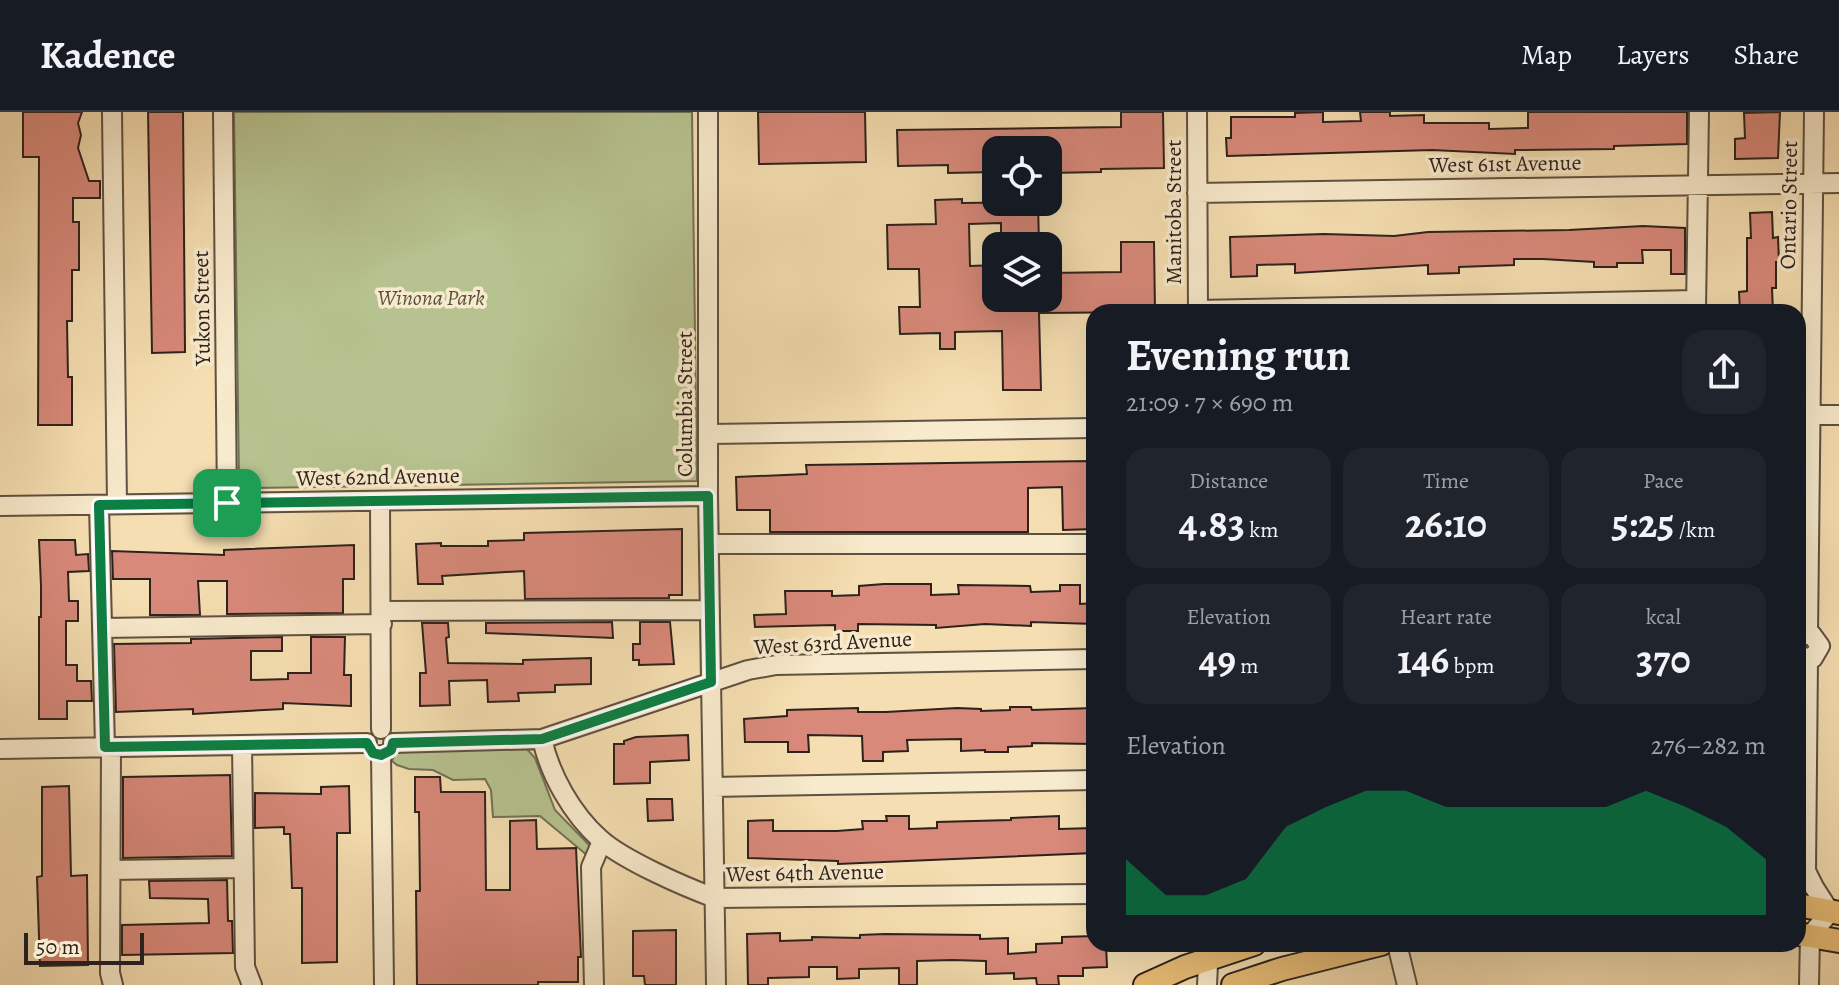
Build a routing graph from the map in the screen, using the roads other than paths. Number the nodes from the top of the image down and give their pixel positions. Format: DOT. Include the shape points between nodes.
graph roads {
  1 [pos="112,112"];
  2 [pos="223,112"];
  3 [pos="708,112"];
  4 [pos="1197,112"];
  5 [pos="1699,112"];
  6 [pos="1814,112"];
  7 [pos="1839,183"];
  8 [pos="1813,184"];
  9 [pos="1699,186"];
  10 [pos="1197,193"];
  11 [pos="1198,304"];
  12 [pos="1696,304"];
  13 [pos="1806,364"];
  14 [pos="1806,415"];
  15 [pos="1839,415"];
  16 [pos="1086,428"];
  17 [pos="709,434"];
  18 [pos="708,496"];
  19 [pos="380,501"];
  20 [pos="227,503"];
  21 [pos="108,505"];
  22 [pos="0,506"];
  23 [pos="709,544"];
  24 [pos="1086,544"];
  25 [pos="710,610"];
  26 [pos="382,618"];
  27 [pos="102,628"];
  28 [pos="1806,646"];
  29 [pos="1839,646"];
  30 [pos="1086,659"];
  31 [pos="711,682"];
  32 [pos="542,739"];
  33 [pos="380,743"];
  34 [pos="242,745"];
  35 [pos="108,748"];
  36 [pos="0,749"];
  37 [pos="1086,780"];
  38 [pos="713,787"];
  39 [pos="602,841"];
  40 [pos="243,868"];
  41 [pos="111,870"];
  42 [pos="1806,890"];
  43 [pos="1086,894"];
  44 [pos="1806,895"];
  45 [pos="715,898"];
  46 [pos="1835,913"];
  47 [pos="1806,934"];
  48 [pos="1806,935"];
  49 [pos="1839,941"];
  50 [pos="1207,952"];
  51 [pos="1209,952"];
  52 [pos="1349,952"];
  53 [pos="1399,952"];
  54 [pos="1806,952"];
  55 [pos="113,985"];
  56 [pos="252,985"];
  57 [pos="384,985"];
  58 [pos="594,985"];
  59 [pos="716,985"];
  60 [pos="1145,985"];
  61 [pos="1207,985"];
  62 [pos="1233,985"];
  63 [pos="1407,985"];
  64 [pos="1809,985"];
  1 -- 21 [label="street"];
  2 -- 20 [label="street, Yukon Street"];
  3 -- 17 [label="street, Columbia Street"];
  4 -- 10 [label="street, Manitoba Street"];
  5 -- 9 [label="street"];
  6 -- 8 [label="street, Ontario Street"];
  7 -- 8 [label="street, West 61st Avenue"];
  8 -- 9 [label="street, West 61st Avenue"];
  8 -- 13 [label="street, Ontario Street"];
  9 -- 10 [label="street, West 61st Avenue"];
  9 -- 12 [label="street"];
  10 -- 11 [label="street, Manitoba Street"];
  14 -- 15 [label="street"];
  16 -- 17 [label="street"];
  17 -- 18 [label="street, Columbia Street"];
  18 -- 19 [label="street, West 62nd Avenue"];
  18 -- 23 [label="street, Columbia Street"];
  19 -- 20 [label="street, West 62nd Avenue"];
  19 -- 26 [label="street"];
  20 -- 21 [label="street, West 62nd Avenue"];
  21 -- 22 [label="street, West 62nd Avenue"];
  21 -- 27 [label="street"];
  23 -- 24 [label="street"];
  23 -- 25 [label="street, Columbia Street"];
  25 -- 26 [label="street"];
  25 -- 31 [label="street, Columbia Street"];
  26 -- 27 [label="street"];
  26 -- 33 [label="street"];
  27 -- 35 [label="street"];
  28 -- 29 [label="street"];
  30 -- 31 [label="street, West 63rd Avenue" via="776,665"];
  31 -- 32 [label="street, West 63rd Avenue"];
  31 -- 38 [label="street, Columbia Street"];
  32 -- 33 [label="street, West 63rd Avenue"];
  32 -- 39 [label="street, West 64th Avenue" via="565,793"];
  33 -- 34 [label="street, West 63rd Avenue"];
  33 -- 57 [label="street"];
  34 -- 35 [label="street, West 63rd Avenue"];
  34 -- 40 [label="street"];
  35 -- 36 [label="street, West 63rd Avenue"];
  35 -- 41 [label="street"];
  37 -- 38 [label="street"];
  38 -- 45 [label="street, Columbia Street"];
  39 -- 45 [label="street, West 64th Avenue"];
  39 -- 58 [label="street" via="591,867"];
  40 -- 41 [label="street"];
  40 -- 56 [label="street" via="245,967"];
  41 -- 55 [label="street"];
  42 -- 46 [label="street" via="1814,887"];
  43 -- 45 [label="street, West 64th Avenue"];
  44 -- 46 [label="main road"];
  45 -- 59 [label="street, Columbia Street"];
  46 -- 47 [label="street"];
  48 -- 49 [label="main road"];
  50 -- 60 [label="main road"];
  51 -- 61 [label="street"];
  52 -- 62 [label="main road"];
  53 -- 63 [label="street"];
  54 -- 64 [label="street"];
}
